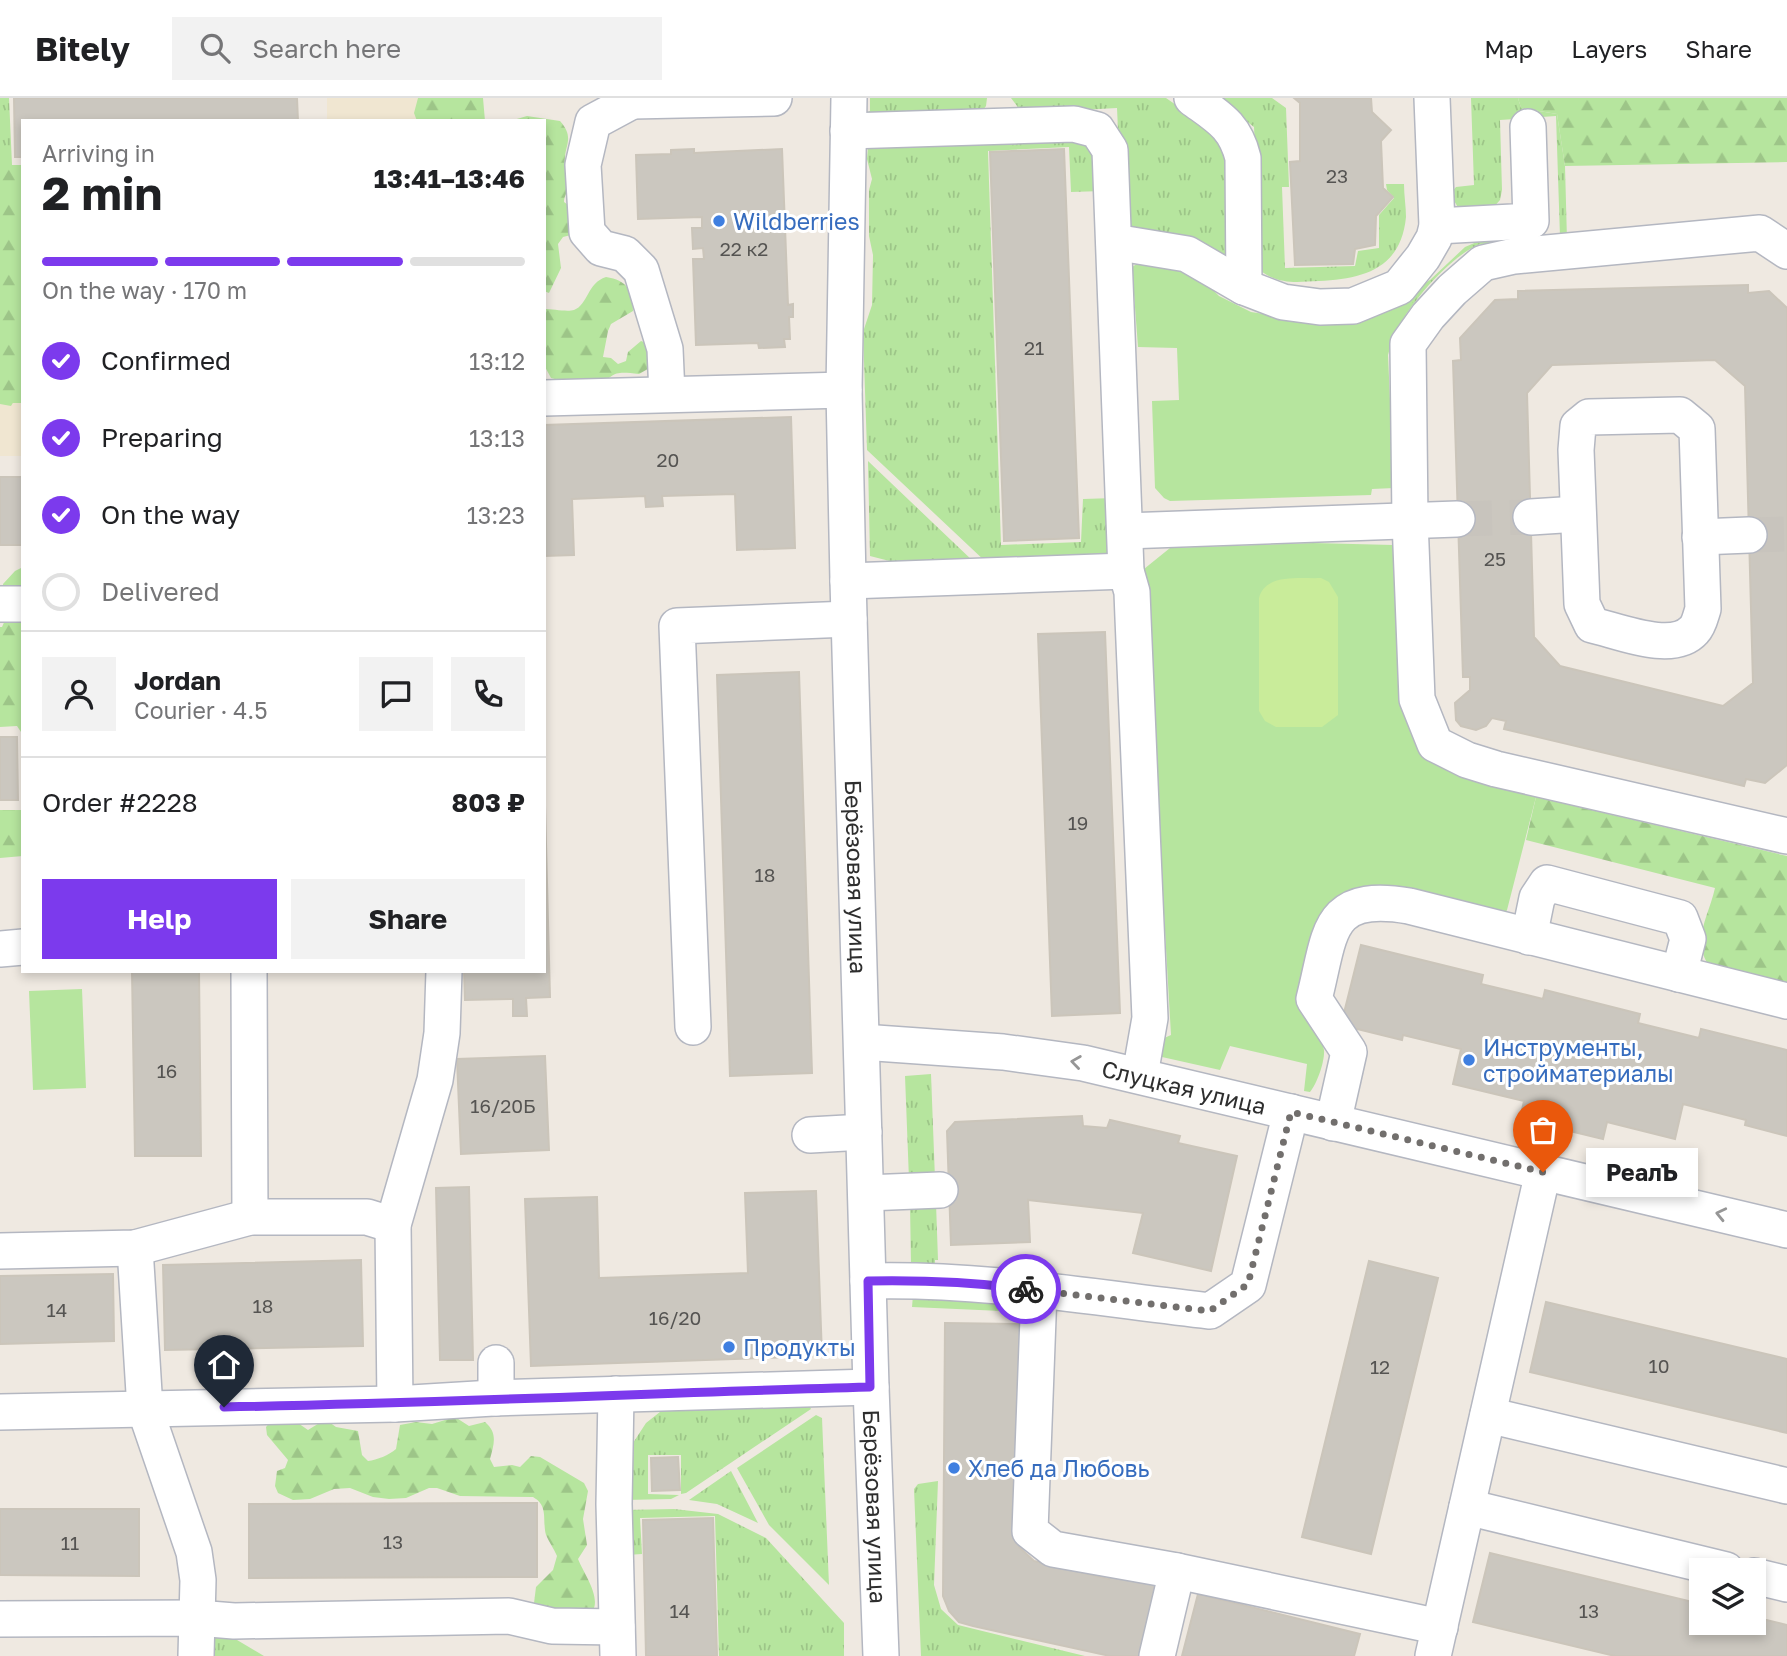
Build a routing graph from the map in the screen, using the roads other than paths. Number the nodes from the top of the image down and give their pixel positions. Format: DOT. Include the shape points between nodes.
graph roads {
  1 [pos="774,98"];
  2 [pos="1192,98"];
  3 [pos="1432,98"];
  4 [pos="631,100"];
  5 [pos="1000,112"];
  6 [pos="849,115"];
  7 [pos="1528,127"];
  8 [pos="1437,226"];
  9 [pos="1114,242"];
  10 [pos="1787,251"];
  11 [pos="1244,287"];
  12 [pos="844,390"];
  13 [pos="667,394"];
  14 [pos="546,398"];
  15 [pos="1578,514"];
  16 [pos="1531,517"];
  17 [pos="1457,519"];
  18 [pos="1410,520"];
  19 [pos="1125,531"];
  20 [pos="1749,535"];
  21 [pos="1700,537"];
  22 [pos="1126,571"];
  23 [pos="848,581"];
  24 [pos="0,604"];
  25 [pos="21,604"];
  26 [pos="849,620"];
  27 [pos="1781,828"];
  28 [pos="1529,937"];
  29 [pos="21,947"];
  30 [pos="0,949"];
  31 [pos="249,973"];
  32 [pos="444,973"];
  33 [pos="1679,974"];
  34 [pos="1787,1001"];
  35 [pos="693,1027"];
  36 [pos="862,1042"];
  37 [pos="1140,1075"];
  38 [pos="1291,1112"];
  39 [pos="1333,1122"];
  40 [pos="864,1132"];
  41 [pos="810,1135"];
  42 [pos="1543,1172"];
  43 [pos="940,1190"];
  44 [pos="866,1193"];
  45 [pos="250,1217"];
  46 [pos="393,1225"];
  47 [pos="1787,1230"];
  48 [pos="135,1248"];
  49 [pos="0,1251"];
  50 [pos="868,1281"];
  51 [pos="1039,1291"];
  52 [pos="496,1363"];
  53 [pos="870,1387"];
  54 [pos="616,1394"];
  55 [pos="496,1398"];
  56 [pos="395,1404"];
  57 [pos="145,1409"];
  58 [pos="0,1412"];
  59 [pos="1488,1415"];
  60 [pos="1787,1486"];
  61 [pos="1467,1507"];
  62 [pos="1689,1561"];
  63 [pos="1177,1571"];
  64 [pos="1766,1579"];
  65 [pos="1787,1584"];
  66 [pos="197,1618"];
  67 [pos="0,1619"];
  68 [pos="552,1641"];
  69 [pos="617,1641"];
  70 [pos="1436,1642"];
  71 [pos="195,1656"];
  72 [pos="881,1656"];
  73 [pos="1157,1656"];
  1 -- 4 [label="street"];
  2 -- 11 [label="street" via="1228,125 1238,139 1243,158"];
  3 -- 8 [label="street"];
  4 -- 13 [label="street" via="593,122 583,165 587,232 601,248 625,254 641,270 665,349"];
  5 -- 6 [label="street"];
  5 -- 9 [label="street" via="1097,130 1110,150"];
  6 -- 12 [label="street, Берёзовая улица"];
  7 -- 8 [label="street" via="1531,221"];
  8 -- 11 [label="street" via="1423,257 1399,287 1353,306 1283,302"];
  9 -- 11 [label="street" via="1187,254"];
  9 -- 19 [label="street"];
  10 -- 18 [label="street" via="1760,233 1514,256 1483,263 1452,290 1408,344"];
  12 -- 13 [label="street"];
  12 -- 23 [label="street, Берёзовая улица"];
  13 -- 14 [label="street"];
  15 -- 16 [label="street"];
  15 -- 21 [label="street" via="1581,604 1592,625 1661,641 1680,640 1695,629 1703,609"];
  15 -- 21 [label="street" via="1578,426 1589,417 1680,415 1697,429"];
  17 -- 18 [label="street"];
  18 -- 19 [label="street"];
  18 -- 27 [label="street" via="1417,699 1435,744 1496,769"];
  19 -- 22 [label="street"];
  20 -- 21 [label="street"];
  22 -- 23 [label="street"];
  22 -- 37 [label="street" via="1132,592 1150,1018"];
  23 -- 26 [label="street, Берёзовая улица"];
  24 -- 25 [label="street"];
  26 -- 35 [label="street" via="677,626"];
  26 -- 36 [label="street, Берёзовая улица"];
  28 -- 33 [label="street"];
  28 -- 33 [label="street" via="1536,898 1547,883 1680,918 1688,939"];
  28 -- 39 [label="street" via="1382,902 1363,904 1342,914 1333,927 1314,999 1349,1052"];
  29 -- 30 [label="street"];
  31 -- 45 [label="street"];
  32 -- 46 [label="street" via="435,1080"];
  33 -- 34 [label="street"];
  37 -- 36 [label="street, Слуцкая улица, one-way" via="1003,1052"];
  36 -- 40 [label="street, Берёзовая улица"];
  37 -- 38 [label="street, Слуцкая улица"];
  38 -- 39 [label="street, Слуцкая улица"];
  38 -- 51 [label="street" via="1248,1284 1210,1311"];
  39 -- 42 [label="street, Слуцкая улица"];
  40 -- 41 [label="street"];
  40 -- 44 [label="street, Берёзовая улица"];
  47 -- 42 [label="street, Слуцкая улица, one-way"];
  42 -- 59 [label="street"];
  43 -- 44 [label="street"];
  44 -- 50 [label="street, Берёзовая улица"];
  45 -- 46 [label="street" via="367,1217"];
  45 -- 48 [label="street"];
  46 -- 56 [label="street"];
  48 -- 49 [label="street"];
  48 -- 57 [label="street"];
  50 -- 51 [label="street" via="983,1283"];
  50 -- 53 [label="street, Берёзовая улица"];
  51 -- 63 [label="street" via="1030,1531 1053,1549"];
  52 -- 55 [label="street"];
  53 -- 54 [label="street"];
  53 -- 72 [label="street, Берёзовая улица"];
  54 -- 55 [label="street"];
  54 -- 69 [label="street"];
  55 -- 56 [label="street"];
  56 -- 57 [label="street"];
  57 -- 58 [label="street"];
  57 -- 66 [label="street" via="194,1552"];
  59 -- 60 [label="street"];
  59 -- 61 [label="street"];
  61 -- 62 [label="street"];
  61 -- 70 [label="street"];
  63 -- 70 [label="street"];
  63 -- 73 [label="street"];
  64 -- 65 [label="street"];
  66 -- 67 [label="street"];
  66 -- 68 [label="street" via="509,1616"];
  66 -- 71 [label="street"];
  68 -- 69 [label="street"];
}
